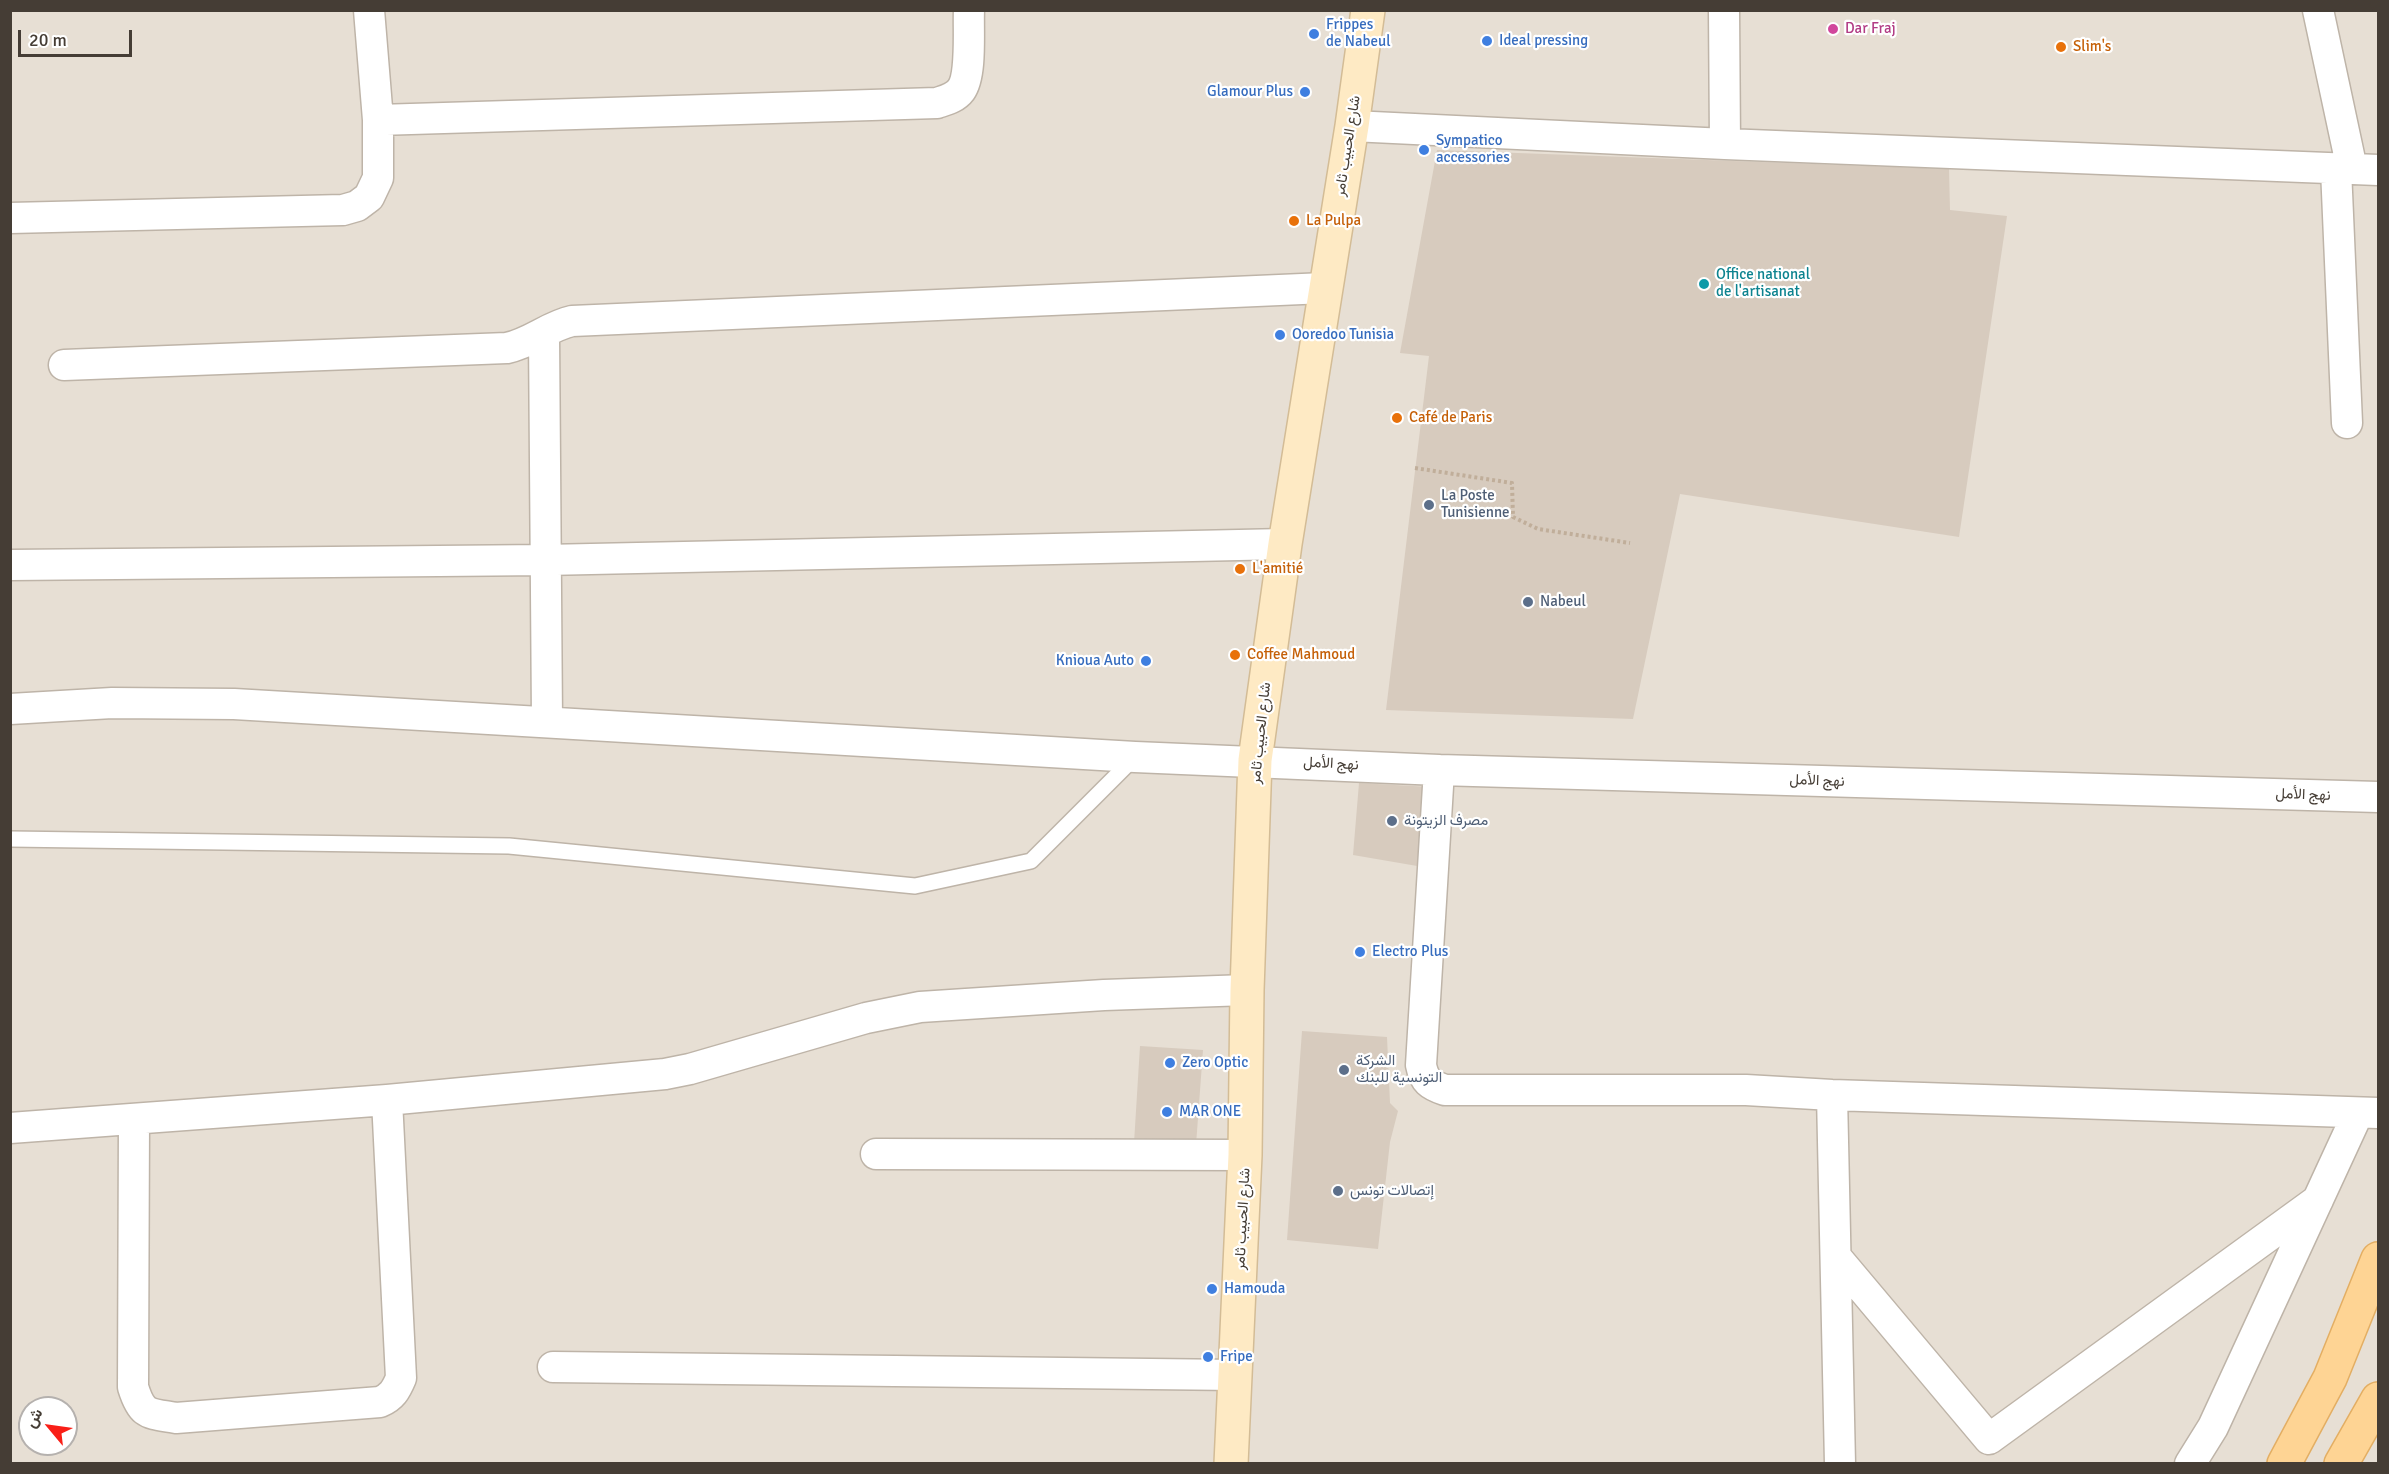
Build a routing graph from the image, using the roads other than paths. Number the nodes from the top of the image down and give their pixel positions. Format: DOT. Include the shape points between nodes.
graph roads {
  1 [pos="369,10"];
  2 [pos="969,10"];
  3 [pos="1368,10"];
  4 [pos="1724,10"];
  5 [pos="2318,10"];
  6 [pos="378,120"];
  7 [pos="1352,126"];
  8 [pos="1725,144"];
  9 [pos="2356,169"];
  10 [pos="10,218"];
  11 [pos="1325,288"];
  12 [pos="544,334"];
  13 [pos="64,365"];
  14 [pos="2347,423"];
  15 [pos="1285,544"];
  16 [pos="545,560"];
  17 [pos="10,565"];
  18 [pos="10,709"];
  19 [pos="547,721"];
  20 [pos="1136,757"];
  21 [pos="1256,760"];
  22 [pos="1439,770"];
  23 [pos="2379,797"];
  24 [pos="10,839"];
  25 [pos="1246,990"];
  26 [pos="1832,1095"];
  27 [pos="387,1100"];
  28 [pos="2368,1113"];
  29 [pos="134,1119"];
  30 [pos="10,1128"];
  31 [pos="876,1154"];
  32 [pos="1245,1155"];
  33 [pos="2318,1200"];
  34 [pos="1836,1257"];
  35 [pos="2379,1259"];
  36 [pos="553,1367"];
  37 [pos="1236,1375"];
  38 [pos="2379,1399"];
  39 [pos="1231,1464"];
  40 [pos="1840,1464"];
  41 [pos="2190,1464"];
  42 [pos="2284,1464"];
  43 [pos="2341,1464"];
  1 -- 6 [label="street"];
  2 -- 6 [label="street" via="967,78 962,90 937,103"];
  3 -- 7 [label="main road, شارع الحبيب ثامر"];
  4 -- 8 [label="street"];
  5 -- 9 [label="street"];
  6 -- 10 [label="street" via="378,178 369,196 357,206 343,210"];
  7 -- 8 [label="street"];
  7 -- 11 [label="main road, شارع الحبيب ثامر"];
  8 -- 9 [label="street"];
  9 -- 14 [label="street"];
  11 -- 12 [label="street" via="572,321"];
  11 -- 15 [label="main road, شارع الحبيب ثامر"];
  12 -- 13 [label="street" via="507,348"];
  12 -- 16 [label="street"];
  15 -- 16 [label="street"];
  15 -- 21 [label="main road, شارع الحبيب ثامر"];
  16 -- 17 [label="street"];
  16 -- 19 [label="street"];
  18 -- 19 [label="street, نهج الأمل" via="112,703 234,704"];
  19 -- 20 [label="street, نهج الأمل"];
  20 -- 21 [label="street, نهج الأمل"];
  20 -- 24 [label="lane" via="1031,861 915,886 509,846"];
  21 -- 22 [label="street, نهج الأمل"];
  21 -- 25 [label="main road, شارع الحبيب ثامر"];
  22 -- 23 [label="street, نهج الأمل"];
  22 -- 26 [label="street" via="1421,1065 1424,1078 1432,1085 1445,1090 1746,1090"];
  25 -- 27 [label="street" via="920,1006 690,1070"];
  25 -- 32 [label="main road, شارع الحبيب ثامر"];
  26 -- 28 [label="street"];
  26 -- 34 [label="street"];
  27 -- 29 [label="street"];
  27 -- 29 [label="street" via="401,1378 397,1388 391,1397 380,1402 176,1418 152,1414 138,1405 133,1387"];
  28 -- 33 [label="street"];
  29 -- 30 [label="street"];
  31 -- 32 [label="street"];
  32 -- 37 [label="main road, شارع الحبيب ثامر"];
  33 -- 34 [label="street" via="1989,1439"];
  33 -- 41 [label="street" via="2213,1427"];
  34 -- 40 [label="street"];
  35 -- 42 [label="main road" via="2330,1378"];
  36 -- 37 [label="street"];
  37 -- 39 [label="main road, شارع الحبيب ثامر"];
  38 -- 43 [label="main road"];
}
